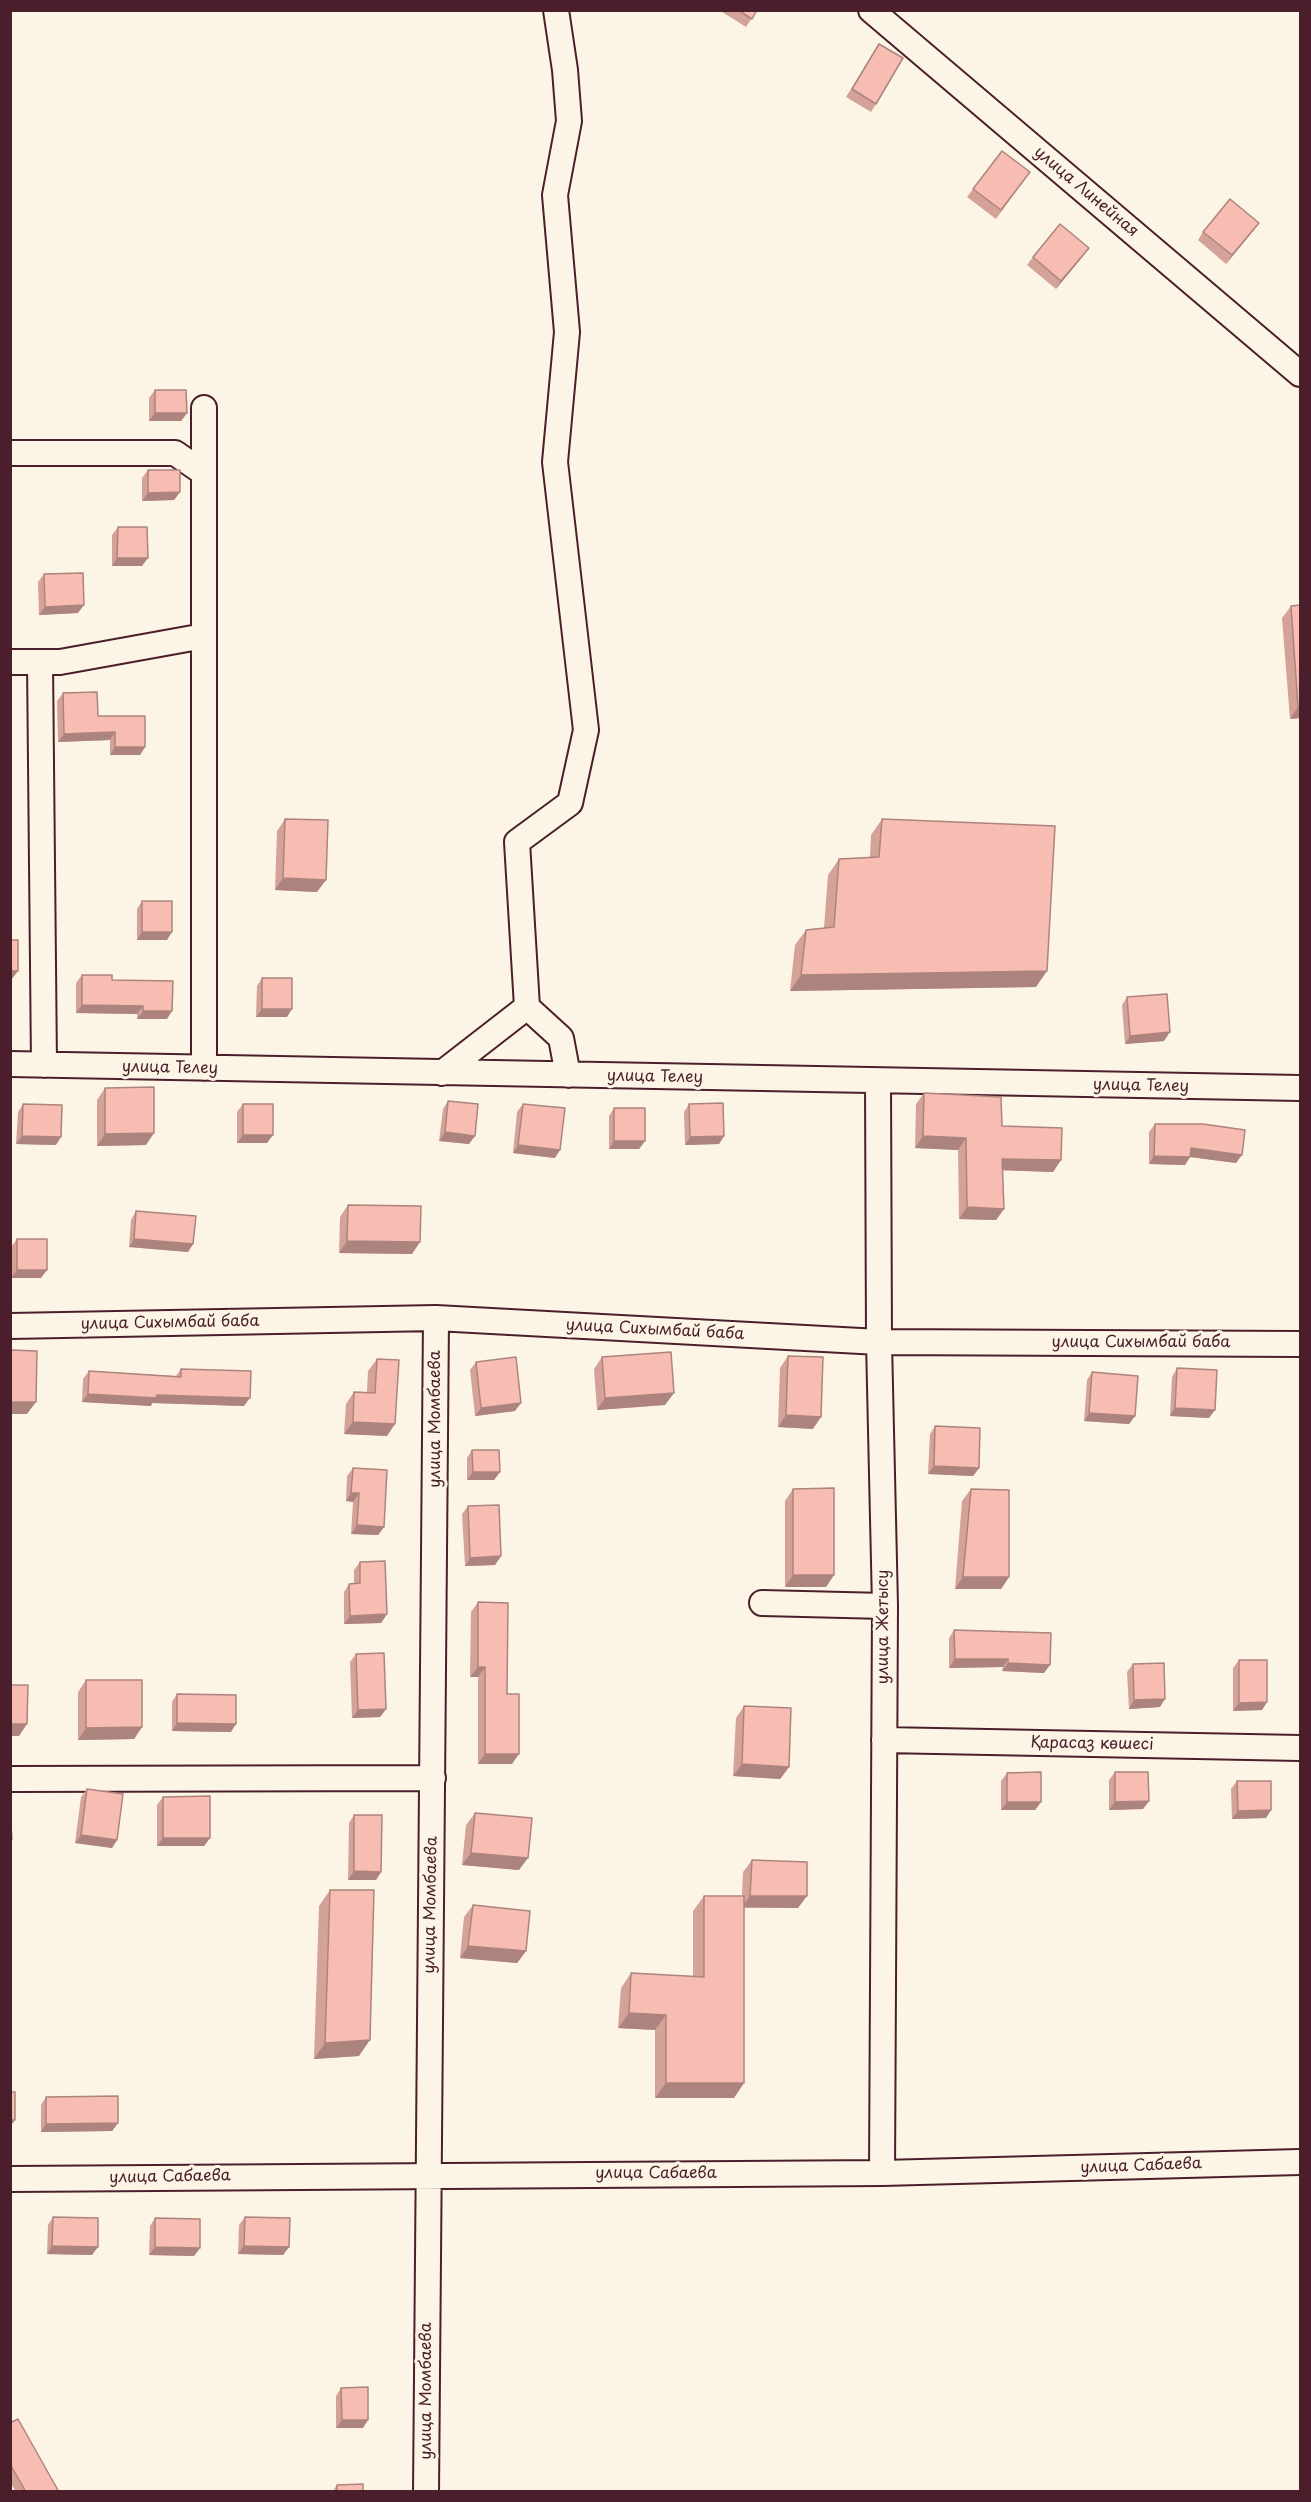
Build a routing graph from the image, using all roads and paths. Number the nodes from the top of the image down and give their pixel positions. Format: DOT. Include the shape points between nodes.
graph roads {
  1 [pos="556,10"];
  2 [pos="871,10"];
  3 [pos="1300,374"];
  4 [pos="204,408"];
  5 [pos="10,453"];
  6 [pos="204,473"];
  7 [pos="204,636"];
  8 [pos="10,662"];
  9 [pos="40,662"];
  10 [pos="527,1007"];
  11 [pos="10,1064"];
  12 [pos="44,1065"];
  13 [pos="204,1068"];
  14 [pos="1300,1072"];
  15 [pos="442,1073"];
  16 [pos="568,1076"];
  17 [pos="878,1081"];
  18 [pos="1300,1088"];
  19 [pos="436,1318"];
  20 [pos="10,1326"];
  21 [pos="879,1342"];
  22 [pos="1300,1344"];
  23 [pos="762,1603"];
  24 [pos="885,1606"];
  25 [pos="884,1740"];
  26 [pos="1300,1748"];
  27 [pos="433,1778"];
  28 [pos="10,1779"];
  29 [pos="1300,2162"];
  30 [pos="882,2173"];
  31 [pos="429,2175"];
  32 [pos="10,2179"];
  33 [pos="426,2492"];
  1 -- 10 [label="street" via="569,121 555,195 567,332 555,462 586,730 570,803 517,842"];
  2 -- 3 [label="street, улица Линейная"];
  4 -- 6 [label="street"];
  5 -- 6 [label="street" via="175,453"];
  6 -- 7 [label="street"];
  7 -- 9 [label="street" via="60,662"];
  7 -- 13 [label="street"];
  8 -- 9 [label="street"];
  9 -- 12 [label="street"];
  10 -- 15 [label="street"];
  10 -- 16 [label="street" via="561,1038"];
  11 -- 12 [label="street, улица Телеу"];
  12 -- 13 [label="street, улица Телеу"];
  13 -- 15 [label="street, улица Телеу"];
  14 -- 18 [label="street"];
  15 -- 16 [label="street, улица Телеу"];
  16 -- 17 [label="street, улица Телеу"];
  17 -- 18 [label="street, улица Телеу"];
  17 -- 21 [label="street, улица Жетысу"];
  19 -- 20 [label="street, улица Сихымбай баба"];
  19 -- 21 [label="street, улица Сихымбай баба"];
  19 -- 27 [label="street, улица Момбаева"];
  21 -- 22 [label="street, улица Сихымбай баба"];
  21 -- 24 [label="street, улица Жетысу"];
  23 -- 24 [label="street"];
  24 -- 25 [label="street, улица Жетысу"];
  25 -- 26 [label="street, Қарасаз көшесі"];
  25 -- 30 [label="street, улица Жетысу"];
  27 -- 28 [label="street"];
  27 -- 31 [label="street, улица Момбаева"];
  29 -- 30 [label="street, улица Сабаева"];
  30 -- 31 [label="street, улица Сабаева"];
  31 -- 32 [label="street, улица Сабаева"];
  31 -- 33 [label="street, улица Момбаева"];
}
